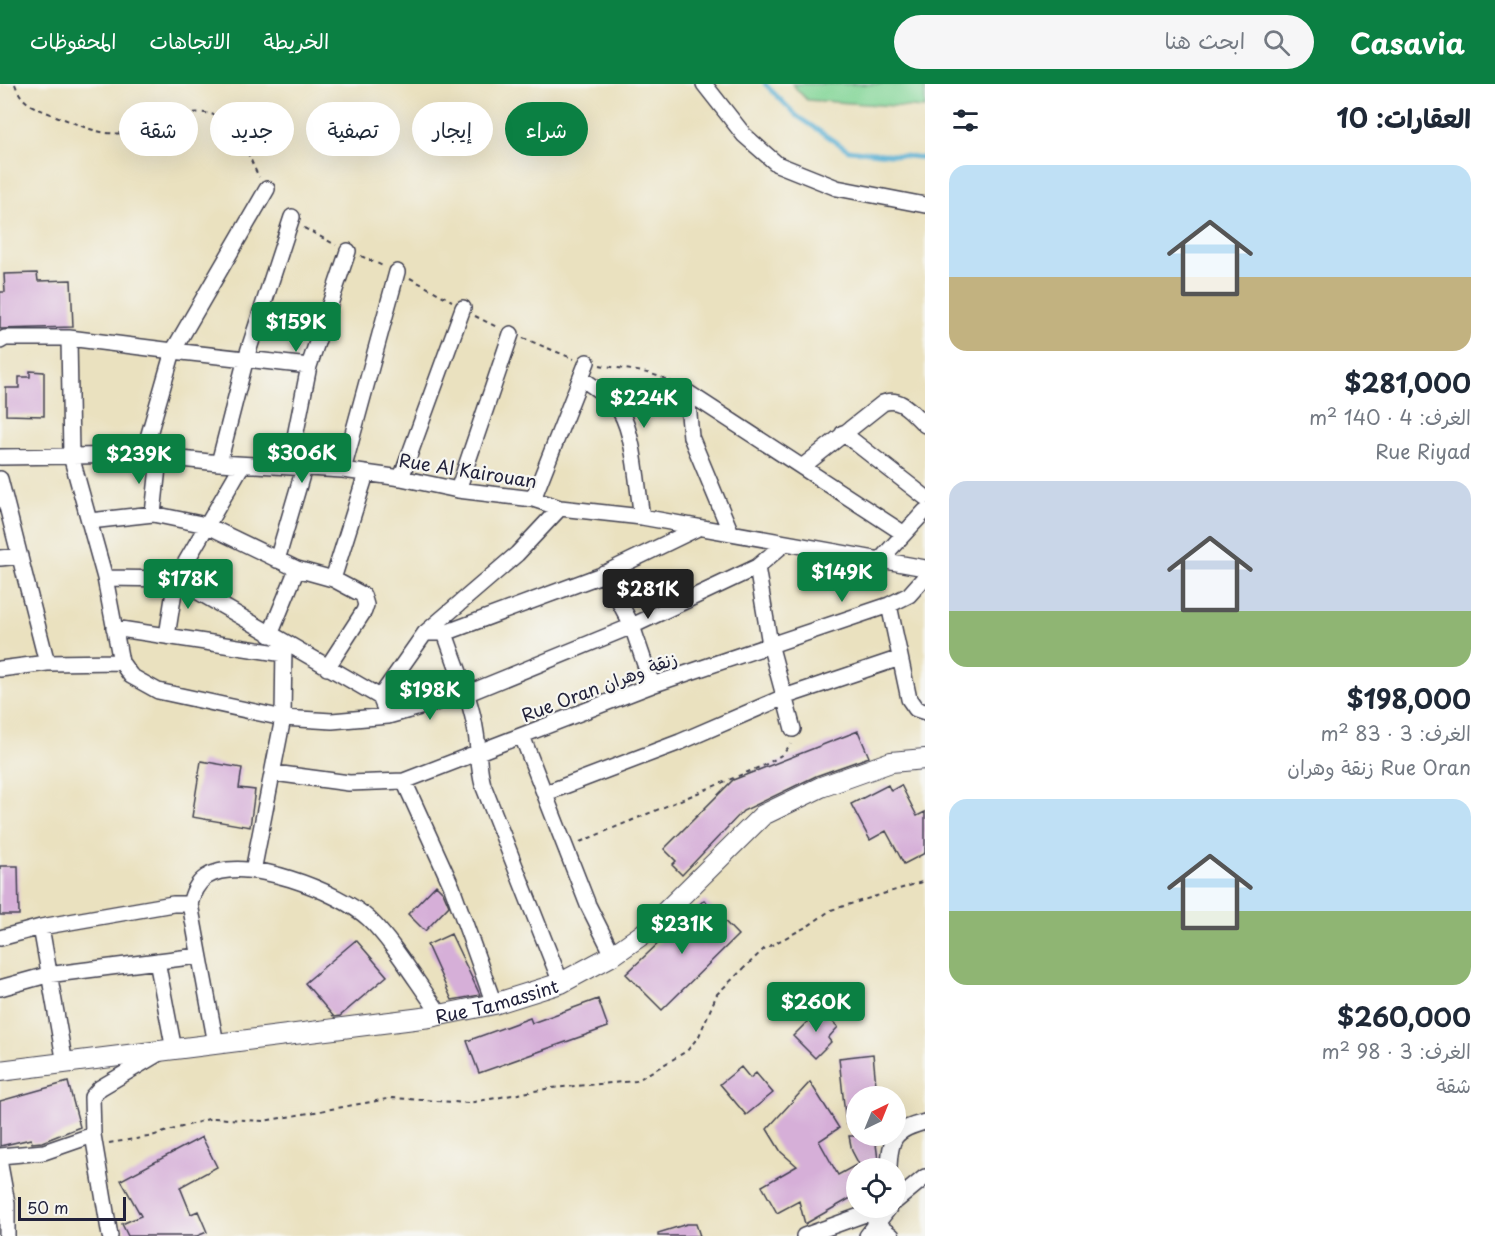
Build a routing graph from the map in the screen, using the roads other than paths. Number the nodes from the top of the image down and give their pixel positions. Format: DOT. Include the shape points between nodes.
graph roads {
  1 [pos="704,84"];
  2 [pos="267,189"];
  3 [pos="925,205"];
  4 [pos="292,217"];
  5 [pos="348,251"];
  6 [pos="397,272"];
  7 [pos="463,308"];
  8 [pos="511,334"];
  9 [pos="69,338"];
  10 [pos="0,341"];
  11 [pos="173,351"];
  12 [pos="246,358"];
  13 [pos="587,362"];
  14 [pos="309,366"];
  15 [pos="581,378"];
  16 [pos="925,425"];
  17 [pos="843,433"];
  18 [pos="143,455"];
  19 [pos="71,456"];
  20 [pos="0,457"];
  21 [pos="159,458"];
  22 [pos="219,463"];
  23 [pos="242,465"];
  24 [pos="297,467"];
  25 [pos="802,467"];
  26 [pos="343,470"];
  27 [pos="366,474"];
  28 [pos="401,478"];
  29 [pos="0,479"];
  30 [pos="458,490"];
  31 [pos="925,497"];
  32 [pos="533,499"];
  33 [pos="560,508"];
  34 [pos="925,511"];
  35 [pos="153,514"];
  36 [pos="642,517"];
  37 [pos="90,521"];
  38 [pos="206,525"];
  39 [pos="696,529"];
  40 [pos="731,533"];
  41 [pos="903,533"];
  42 [pos="784,544"];
  43 [pos="20,556"];
  44 [pos="0,558"];
  45 [pos="881,559"];
  46 [pos="277,560"];
  47 [pos="758,567"];
  48 [pos="925,568"];
  49 [pos="297,569"];
  50 [pos="604,573"];
  51 [pos="925,577"];
  52 [pos="105,578"];
  53 [pos="176,579"];
  54 [pos="333,579"];
  55 [pos="889,604"];
  56 [pos="632,626"];
  57 [pos="114,628"];
  58 [pos="425,633"];
  59 [pos="445,633"];
  60 [pos="270,635"];
  61 [pos="167,636"];
  62 [pos="770,644"];
  63 [pos="284,649"];
  64 [pos="900,658"];
  65 [pos="121,662"];
  66 [pos="46,663"];
  67 [pos="327,668"];
  68 [pos="0,669"];
  69 [pos="652,685"];
  70 [pos="466,694"];
  71 [pos="380,697"];
  72 [pos="784,697"];
  73 [pos="925,712"];
  74 [pos="388,716"];
  75 [pos="283,718"];
  76 [pos="793,729"];
  77 [pos="522,736"];
  78 [pos="476,751"];
  79 [pos="925,759"];
  80 [pos="274,773"];
  81 [pos="404,781"];
  82 [pos="546,793"];
  83 [pos="253,871"];
  84 [pos="190,904"];
  85 [pos="41,927"];
  86 [pos="0,938"];
  87 [pos="614,955"];
  88 [pos="198,956"];
  89 [pos="158,961"];
  90 [pos="47,975"];
  91 [pos="561,983"];
  92 [pos="0,988"];
  93 [pos="494,1004"];
  94 [pos="441,1015"];
  95 [pos="216,1044"];
  96 [pos="169,1050"];
  97 [pos="65,1064"];
  98 [pos="0,1071"];
  99 [pos="925,1122"];
  100 [pos="94,1140"];
  101 [pos="0,1156"];
  102 [pos="890,1158"];
  103 [pos="0,1165"];
  104 [pos="925,1177"];
  105 [pos="906,1193"];
  106 [pos="854,1218"];
  107 [pos="881,1218"];
  108 [pos="871,1230"];
  109 [pos="7,1236"];
  110 [pos="110,1236"];
  111 [pos="804,1236"];
  112 [pos="892,1236"];
  1 -- 3 [label="street" via="744,135 777,164 837,188"];
  2 -- 11 [label="street"];
  4 -- 12 [label="street"];
  5 -- 14 [label="street"];
  6 -- 26 [label="street"];
  7 -- 28 [label="street"];
  8 -- 30 [label="street"];
  9 -- 10 [label="street"];
  9 -- 11 [label="street"];
  9 -- 19 [label="street"];
  11 -- 12 [label="street"];
  11 -- 18 [label="street"];
  12 -- 14 [label="street"];
  12 -- 22 [label="street"];
  13 -- 15 [label="street"];
  14 -- 24 [label="street"];
  15 -- 32 [label="street"];
  15 -- 36 [label="street" via="621,413"];
  16 -- 17 [label="street" via="900,402 891,400"];
  17 -- 25 [label="street"];
  17 -- 31 [label="street"];
  18 -- 19 [label="street, Rue Al Kairouan"];
  18 -- 21 [label="street, Rue Al Kairouan"];
  19 -- 20 [label="street, Rue Al Kairouan"];
  19 -- 37 [label="street"];
  21 -- 22 [label="street, Rue Al Kairouan"];
  21 -- 35 [label="street"];
  22 -- 23 [label="street, Rue Al Kairouan"];
  23 -- 24 [label="street, Rue Al Kairouan"];
  23 -- 38 [label="street"];
  24 -- 26 [label="street, Rue Al Kairouan"];
  24 -- 46 [label="street"];
  25 -- 40 [label="street" via="687,392 691,437"];
  25 -- 41 [label="street"];
  26 -- 27 [label="street, Rue Al Kairouan"];
  27 -- 28 [label="street, Rue Al Kairouan"];
  27 -- 54 [label="street"];
  28 -- 30 [label="street, Rue Al Kairouan"];
  29 -- 43 [label="street"];
  30 -- 32 [label="street, Rue Al Kairouan"];
  32 -- 33 [label="street, Rue Al Kairouan"];
  33 -- 36 [label="street, Rue Al Kairouan"];
  33 -- 58 [label="street" via="517,554"];
  34 -- 41 [label="street"];
  35 -- 37 [label="street"];
  35 -- 38 [label="street"];
  36 -- 39 [label="street, Rue Al Kairouan"];
  37 -- 52 [label="street"];
  38 -- 46 [label="street"];
  38 -- 53 [label="street"];
  39 -- 40 [label="street, Rue Al Kairouan"];
  39 -- 50 [label="street"];
  40 -- 42 [label="street, Rue Al Kairouan"];
  41 -- 45 [label="street"];
  42 -- 45 [label="street, Rue Al Kairouan"];
  42 -- 47 [label="street"];
  43 -- 44 [label="street"];
  43 -- 66 [label="street"];
  45 -- 48 [label="street, Rue Al Kairouan"];
  46 -- 49 [label="street"];
  47 -- 56 [label="street"];
  47 -- 62 [label="street"];
  49 -- 54 [label="street"];
  49 -- 60 [label="street"];
  50 -- 56 [label="street"];
  50 -- 59 [label="street"];
  51 -- 55 [label="street, Rue Oran زنقة وهران" via="909,595"];
  52 -- 53 [label="street"];
  52 -- 57 [label="street"];
  53 -- 60 [label="street"];
  53 -- 61 [label="street"];
  54 -- 67 [label="street" via="363,596 366,605"];
  55 -- 62 [label="street, Rue Oran زنقة وهران"];
  55 -- 64 [label="street"];
  56 -- 69 [label="street"];
  56 -- 70 [label="street"];
  57 -- 61 [label="street"];
  57 -- 65 [label="street"];
  58 -- 59 [label="street"];
  58 -- 71 [label="street"];
  59 -- 70 [label="street"];
  60 -- 63 [label="street"];
  61 -- 63 [label="street"];
  62 -- 69 [label="street, Rue Oran زنقة وهران"];
  62 -- 72 [label="street"];
  63 -- 67 [label="street"];
  63 -- 75 [label="street"];
  64 -- 72 [label="street"];
  64 -- 73 [label="street" via="909,699 916,709"];
  65 -- 66 [label="street"];
  65 -- 75 [label="street" via="131,676 158,691"];
  66 -- 68 [label="street"];
  67 -- 71 [label="street"];
  69 -- 77 [label="street, Rue Oran زنقة وهران"];
  70 -- 74 [label="street"];
  70 -- 78 [label="street"];
  71 -- 74 [label="street"];
  72 -- 76 [label="street"];
  72 -- 82 [label="street"];
  74 -- 75 [label="street" via="332,721"];
  75 -- 80 [label="street"];
  77 -- 78 [label="street, Rue Oran زنقة وهران"];
  77 -- 82 [label="street"];
  78 -- 81 [label="street, Rue Oran زنقة وهران"];
  78 -- 91 [label="street" via="483,785"];
  79 -- 87 [label="main road, Rue Tamassint" via="891,762 821,787 763,815 643,934"];
  80 -- 81 [label="street, Rue Oran زنقة وهران" via="349,783"];
  80 -- 83 [label="street"];
  81 -- 93 [label="street" via="452,887"];
  82 -- 87 [label="street" via="588,905"];
  83 -- 84 [label="street" via="208,875 199,883"];
  83 -- 94 [label="street" via="315,888 352,906 379,931"];
  84 -- 85 [label="street"];
  84 -- 88 [label="street"];
  85 -- 86 [label="street"];
  85 -- 90 [label="street"];
  87 -- 91 [label="main road, Rue Tamassint"];
  88 -- 89 [label="street"];
  88 -- 95 [label="street"];
  89 -- 90 [label="street"];
  89 -- 96 [label="street"];
  90 -- 92 [label="street"];
  90 -- 97 [label="street"];
  91 -- 93 [label="main road, Rue Tamassint"];
  93 -- 94 [label="main road, Rue Tamassint"];
  94 -- 95 [label="main road, Rue Tamassint"];
  95 -- 96 [label="main road, Rue Tamassint"];
  96 -- 97 [label="main road, Rue Tamassint"];
  96 -- 100 [label="street" via="100,1088 92,1097"];
  97 -- 98 [label="main road, Rue Tamassint"];
  99 -- 102 [label="street" via="899,1131 893,1139"];
  100 -- 101 [label="street" via="44,1152"];
  100 -- 110 [label="street"];
  103 -- 109 [label="street" via="7,1203"];
  104 -- 105 [label="street"];
  106 -- 111 [label="street"];
  107 -- 108 [label="street"];
  108 -- 112 [label="street"];
}
